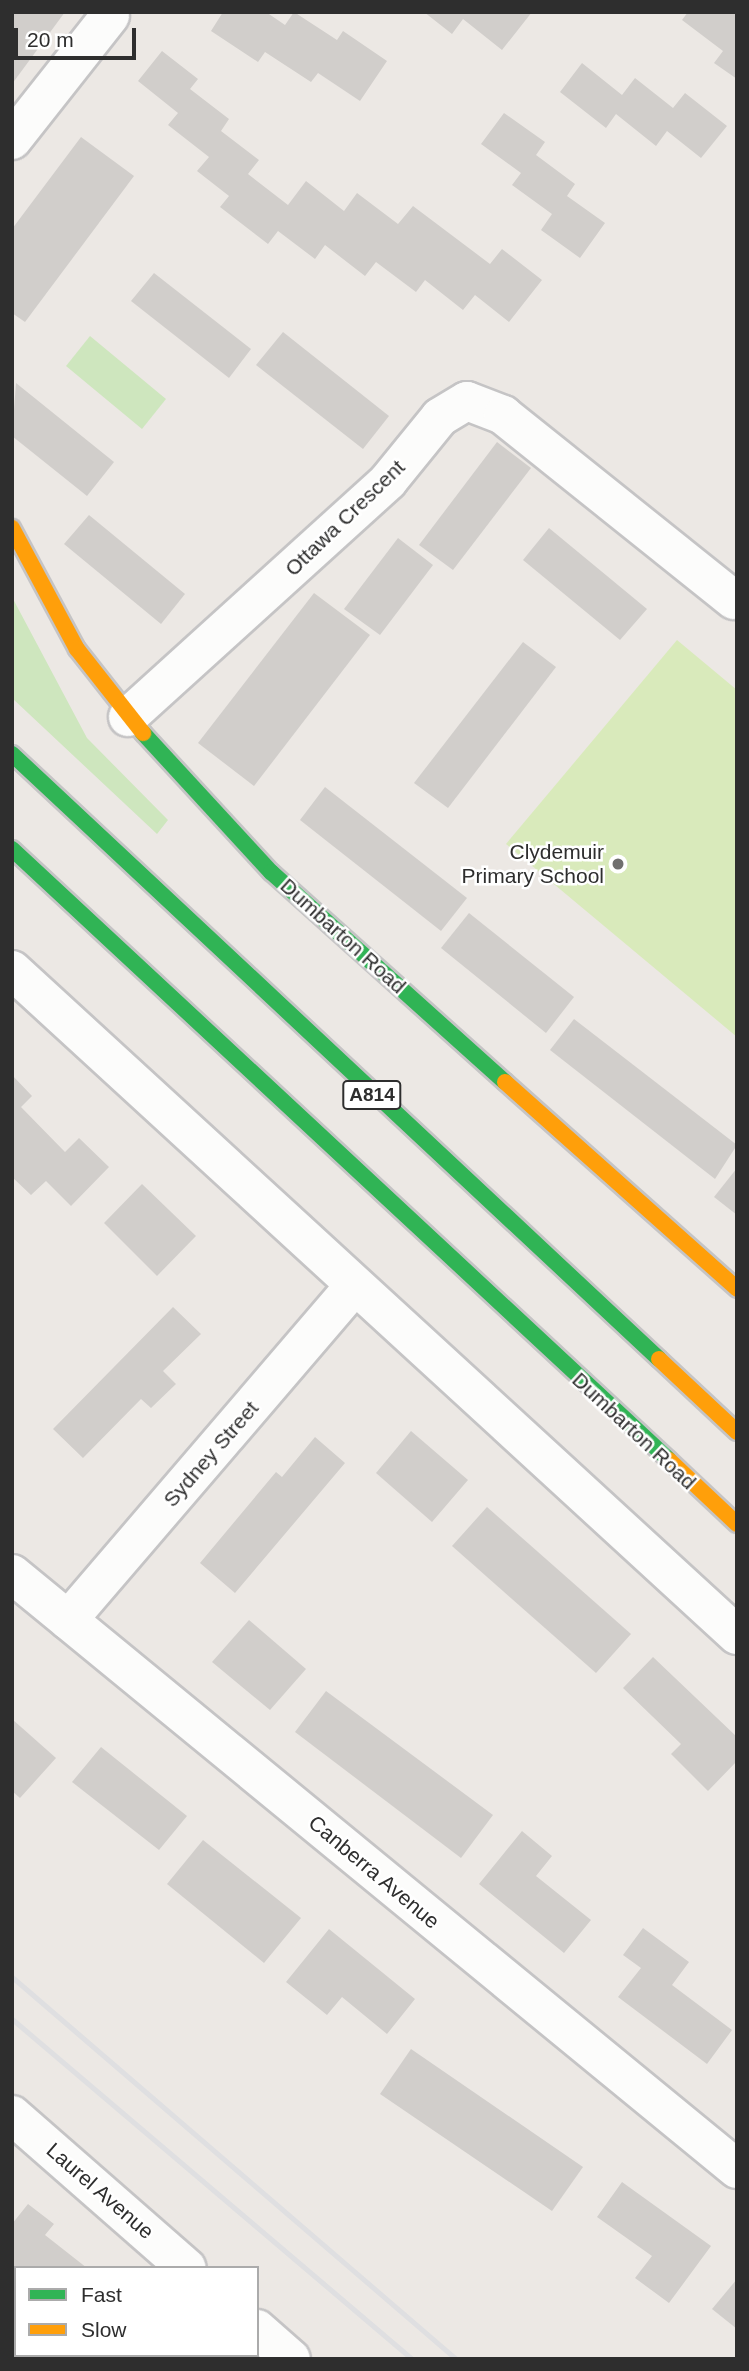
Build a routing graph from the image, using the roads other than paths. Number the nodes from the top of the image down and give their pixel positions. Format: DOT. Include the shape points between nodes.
graph roads {
  1 [pos="110,16"];
  2 [pos="12,140"];
  3 [pos="12,528"];
  4 [pos="734,600"];
  5 [pos="128,717"];
  6 [pos="12,754"];
  7 [pos="12,849"];
  8 [pos="12,970"];
  9 [pos="353,1288"];
  10 [pos="737,1289"];
  11 [pos="737,1432"];
  12 [pos="737,1524"];
  13 [pos="12,1574"];
  14 [pos="68,1620"];
  15 [pos="737,1635"];
  16 [pos="12,2115"];
  17 [pos="737,2169"];
  18 [pos="185,2266"];
  19 [pos="259,2331"];
  20 [pos="291,2359"];
  1 -- 2 [label="street"];
  3 -- 5 [label="main road, Dumbarton Road" via="77,649"];
  4 -- 5 [label="street, Ottawa Crescent" via="502,415 467,401 440,416 388,481"];
  5 -- 10 [label="main road, Dumbarton Road" via="271,872"];
  6 -- 11 [label="main road, A814"];
  7 -- 12 [label="main road, Dumbarton Road"];
  8 -- 9 [label="street"];
  9 -- 14 [label="street, Sydney Street"];
  9 -- 15 [label="street"];
  13 -- 14 [label="street, Canberra Avenue"];
  14 -- 17 [label="street, Canberra Avenue"];
  16 -- 18 [label="street, Laurel Avenue"];
  19 -- 20 [label="street"];
}
